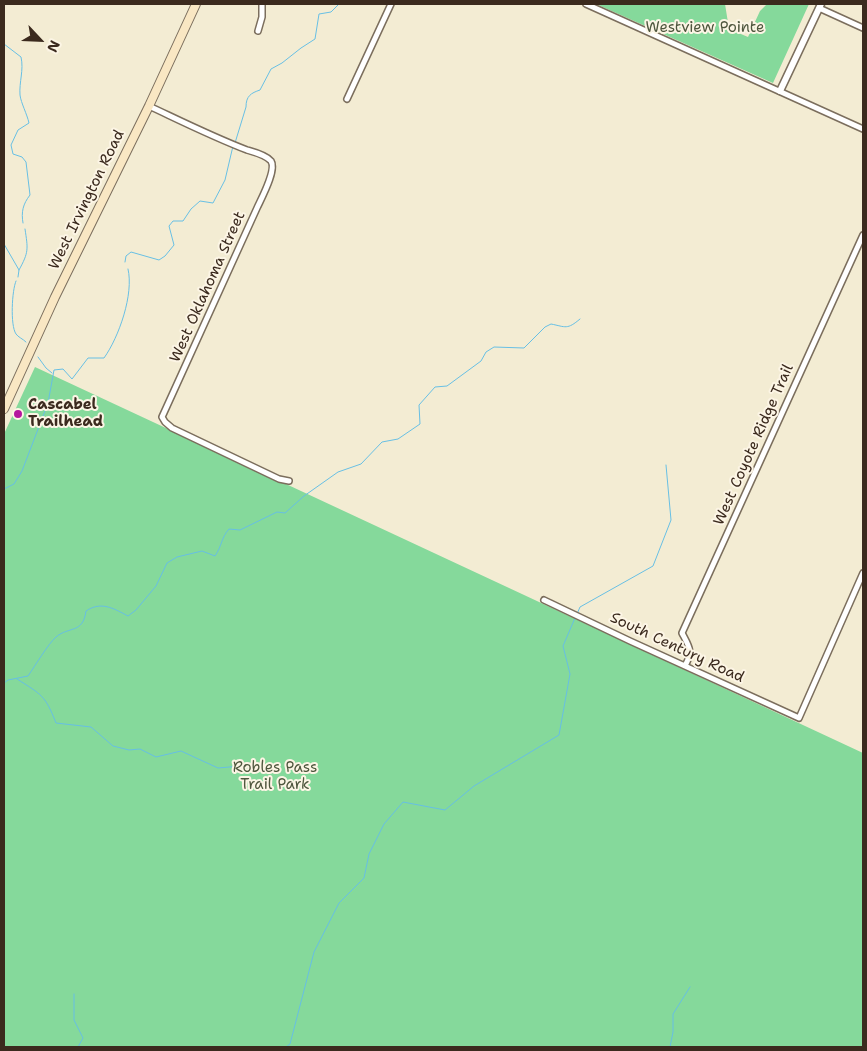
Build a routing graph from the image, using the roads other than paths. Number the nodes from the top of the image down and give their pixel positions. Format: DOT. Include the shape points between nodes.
graph roads {
  1 [pos="196,4"];
  2 [pos="262,4"];
  3 [pos="391,4"];
  4 [pos="586,4"];
  5 [pos="820,6"];
  6 [pos="863,28"];
  7 [pos="258,31"];
  8 [pos="780,91"];
  9 [pos="347,99"];
  10 [pos="149,106"];
  11 [pos="863,129"];
  12 [pos="863,235"];
  13 [pos="4,409"];
  14 [pos="289,481"];
  15 [pos="863,572"];
  16 [pos="544,600"];
  17 [pos="684,666"];
  1 -- 10 [label="main road, West Irvington Road"];
  2 -- 7 [label="street"];
  3 -- 9 [label="street"];
  4 -- 8 [label="street"];
  5 -- 6 [label="street"];
  5 -- 8 [label="street"];
  8 -- 11 [label="street"];
  10 -- 13 [label="main road, West Irvington Road" via="59,288"];
  10 -- 14 [label="street, West Oklahoma Street" via="266,157 272,167 258,208 162,417 172,428"];
  12 -- 17 [label="street, West Coyote Ridge Trail" via="682,633 690,648 690,656"];
  15 -- 17 [label="street, South Century Road" via="799,718"];
  16 -- 17 [label="street, South Century Road"];
}
